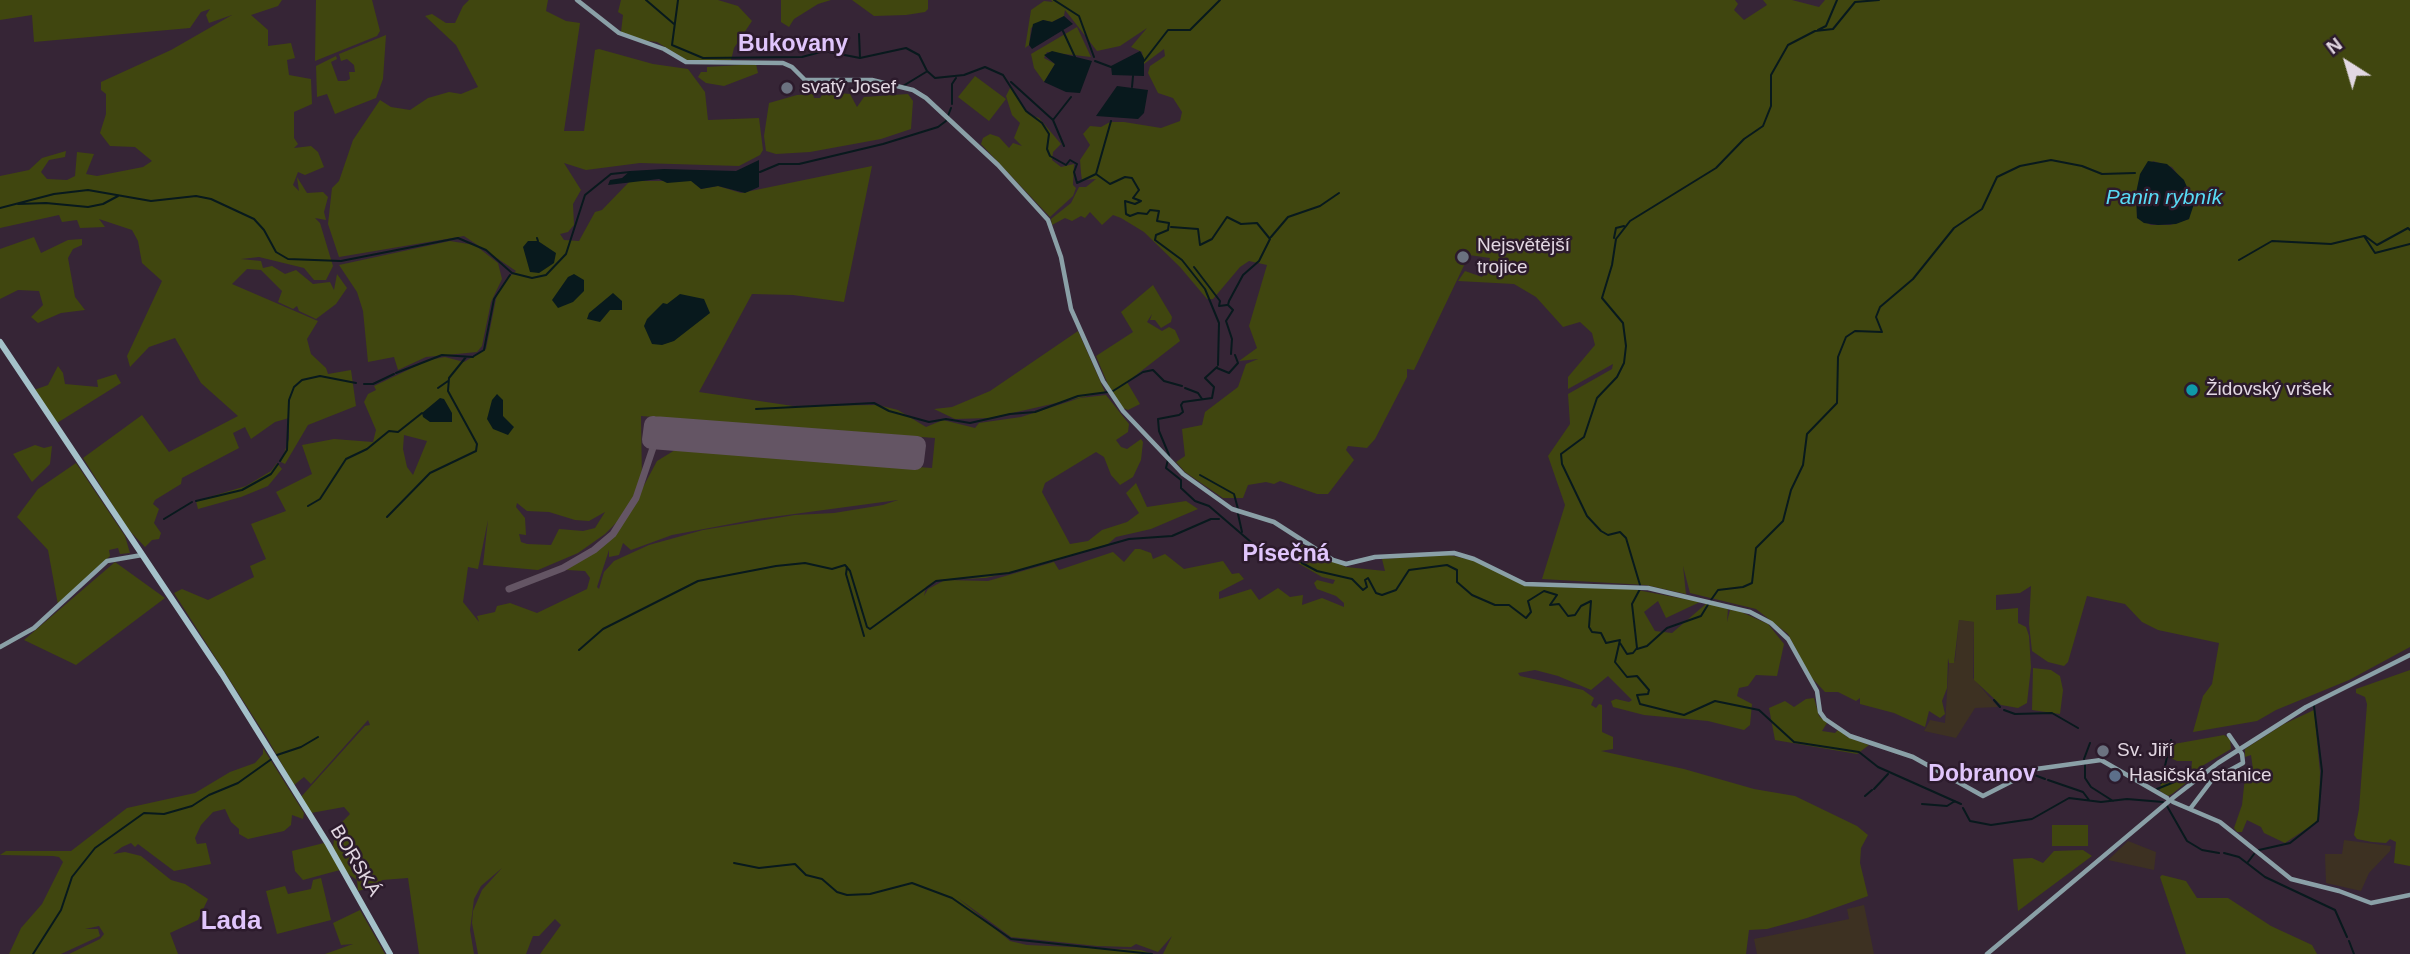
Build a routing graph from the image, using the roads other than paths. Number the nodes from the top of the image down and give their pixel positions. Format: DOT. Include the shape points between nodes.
graph roads {
  1 [pos="577,0"];
  2 [pos="0,342"];
  3 [pos="142,555"];
  4 [pos="0,647"];
  5 [pos="2410,655"];
  6 [pos="2229,734"];
  7 [pos="2239,749"];
  8 [pos="2171,799"];
  9 [pos="2190,809"];
  10 [pos="2410,895"];
  11 [pos="390,954"];
  12 [pos="1987,954"];
  1 -- 8 [label="street" via="619,33 664,48 686,62 783,63 814,83 872,80 926,98 999,165 1048,220 1071,309 1103,381 1123,411 1168,459 1232,509 1274,522 1339,562 1454,554 1525,584 1647,588 1761,616 1788,639 1817,691 1825,719 1858,740 1905,754 1983,796 2036,769 2101,760"];
  2 -- 3 [label="main road, BORSKÁ"];
  3 -- 4 [label="street" via="107,561 34,628"];
  3 -- 11 [label="main road, BORSKÁ" via="291,785"];
  5 -- 7 [label="street" via="2306,707"];
  6 -- 7 [label="street"];
  7 -- 8 [label="street"];
  7 -- 9 [label="street" via="2242,764 2212,780"];
  8 -- 9 [label="street"];
  8 -- 12 [label="street"];
  9 -- 10 [label="street" via="2220,822 2291,879 2371,902"];
}
